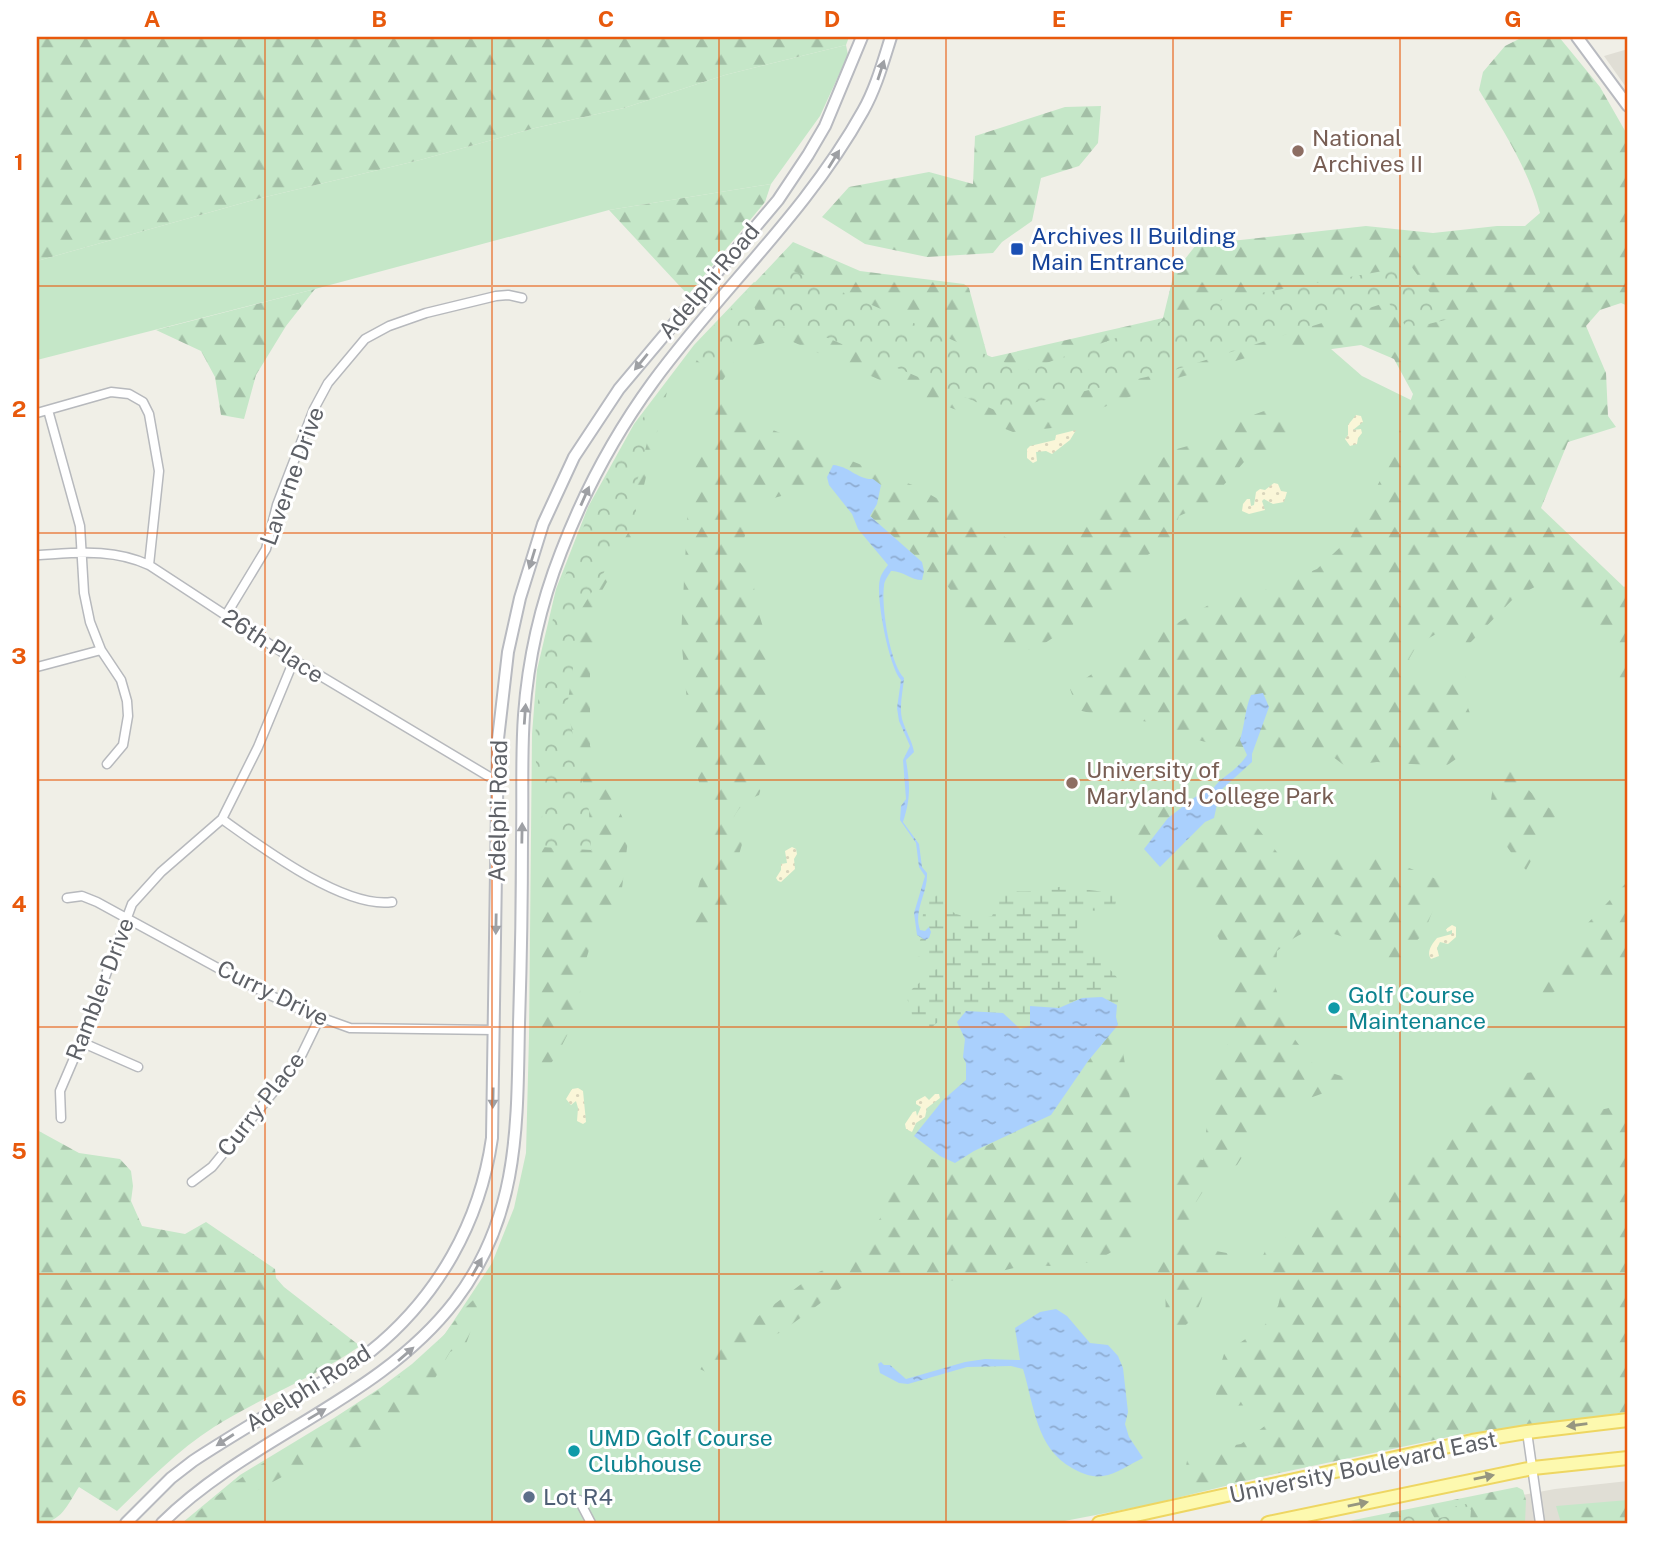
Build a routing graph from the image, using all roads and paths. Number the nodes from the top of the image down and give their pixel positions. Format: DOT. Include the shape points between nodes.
graph roads {
  1 [pos="862,37"];
  2 [pos="891,37"];
  3 [pos="1577,37"];
  4 [pos="1628,106"];
  5 [pos="522,298"];
  6 [pos="48,410"];
  7 [pos="37,413"];
  8 [pos="83,552"];
  9 [pos="37,555"];
  10 [pos="149,565"];
  11 [pos="226,615"];
  12 [pos="101,650"];
  13 [pos="294,660"];
  14 [pos="37,667"];
  15 [pos="107,764"];
  16 [pos="498,782"];
  17 [pos="222,819"];
  18 [pos="66,898"];
  19 [pos="392,902"];
  20 [pos="127,918"];
  21 [pos="320,1017"];
  22 [pos="494,1030"];
  23 [pos="81,1042"];
  24 [pos="138,1067"];
  25 [pos="61,1118"];
  26 [pos="192,1182"];
  27 [pos="1628,1420"];
  28 [pos="1527,1432"];
  29 [pos="1628,1458"];
  30 [pos="1533,1468"];
  31 [pos="579,1500"];
  32 [pos="126,1523"];
  33 [pos="162,1523"];
  34 [pos="591,1523"];
  35 [pos="1099,1523"];
  36 [pos="1268,1523"];
  37 [pos="1540,1523"];
  1 -- 16 [label="main road, Adelphi Road, one-way" via="825,126 778,200 629,376 569,468 543,524 512,633 498,739"];
  33 -- 2 [label="main road, Adelphi Road, one-way" via="222,1473 402,1357 454,1303 484,1254 504,1207 516,1125 524,715 536,634 561,552 594,475 640,400 826,173 865,108"];
  3 -- 4 [label="main road"];
  5 -- 11 [label="street, Laverne Drive" via="496,296 426,313 365,340 328,383 314,409 277,505 266,549"];
  6 -- 7 [label="street"];
  6 -- 8 [label="street"];
  6 -- 10 [label="street" via="118,392 143,402 159,471"];
  8 -- 9 [label="street, 26th Place"];
  8 -- 10 [label="street, 26th Place" via="121,554"];
  8 -- 12 [label="street" via="87,610"];
  10 -- 11 [label="street, 26th Place"];
  11 -- 13 [label="street, 26th Place"];
  12 -- 14 [label="street"];
  12 -- 15 [label="street" via="121,680 128,716 123,745"];
  13 -- 16 [label="street, 26th Place"];
  13 -- 17 [label="street, Rambler Drive" via="260,744"];
  16 -- 22 [label="main road, Adelphi Road, one-way"];
  17 -- 19 [label="street" via="295,868 351,896 381,904"];
  17 -- 20 [label="street, Rambler Drive" via="149,884"];
  18 -- 20 [label="street, Curry Drive" via="82,896"];
  20 -- 21 [label="street, Curry Drive" via="247,984"];
  20 -- 23 [label="street, Rambler Drive"];
  21 -- 22 [label="street, Curry Drive" via="350,1028"];
  21 -- 26 [label="street, Curry Place" via="288,1074 212,1167"];
  22 -- 32 [label="main road, Adelphi Road, one-way" via="492,1138 485,1180 464,1234 431,1289 369,1352 193,1461"];
  23 -- 24 [label="street"];
  23 -- 25 [label="street, Rambler Drive" via="60,1091"];
  27 -- 28 [label="main road, University Boulevard East, one-way"];
  28 -- 30 [label="street"];
  28 -- 35 [label="main road, University Boulevard East"];
  29 -- 30 [label="main road, University Boulevard East"];
  36 -- 30 [label="main road, University Boulevard East, one-way"];
  30 -- 37 [label="street"];
  31 -- 34 [label="street"];
}
